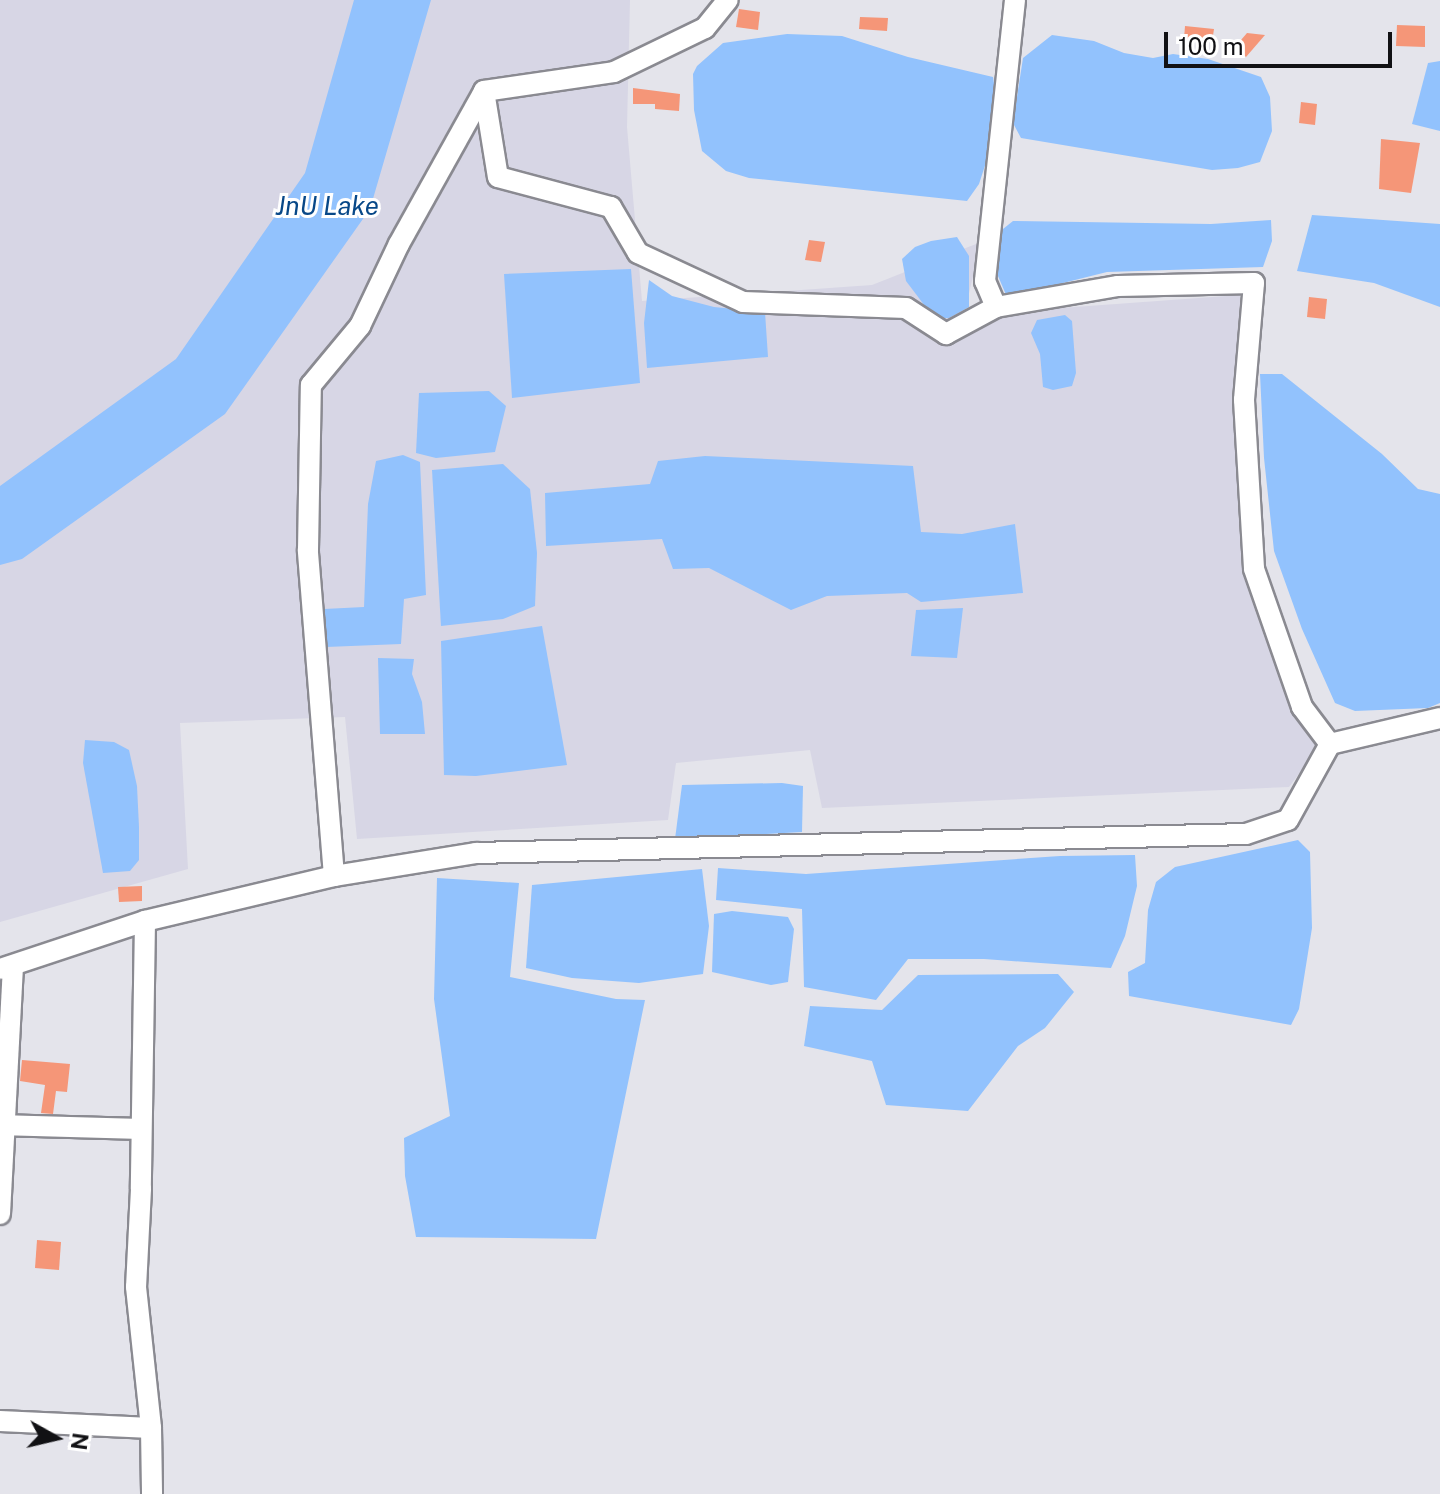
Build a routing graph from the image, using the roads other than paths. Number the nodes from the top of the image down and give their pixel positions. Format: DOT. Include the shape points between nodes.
graph roads {
  1 [pos="728,0"];
  2 [pos="1015,0"];
  3 [pos="484,91"];
  4 [pos="996,307"];
  5 [pos="1440,718"];
  6 [pos="1330,744"];
  7 [pos="334,876"];
  8 [pos="145,921"];
  9 [pos="6,968"];
  10 [pos="4,1126"];
  11 [pos="141,1129"];
  12 [pos="0,1214"];
  13 [pos="0,1421"];
  14 [pos="151,1428"];
  15 [pos="152,1494"];
  1 -- 3 [label="street" via="705,28 614,72"];
  2 -- 4 [label="street" via="985,281"];
  3 -- 4 [label="street" via="498,177 611,207 638,253 743,302 906,308 946,334"];
  3 -- 7 [label="street" via="360,326 311,385 308,550"];
  4 -- 6 [label="street" via="1118,286 1254,283 1244,400 1254,569 1302,707"];
  5 -- 6 [label="street"];
  6 -- 7 [label="street" via="1288,820 1246,834 476,853"];
  7 -- 8 [label="street"];
  8 -- 9 [label="street"];
  8 -- 11 [label="street"];
  9 -- 10 [label="street"];
  10 -- 11 [label="street"];
  10 -- 12 [label="street"];
  11 -- 14 [label="street" via="136,1287"];
  13 -- 14 [label="street"];
  14 -- 15 [label="street"];
}
